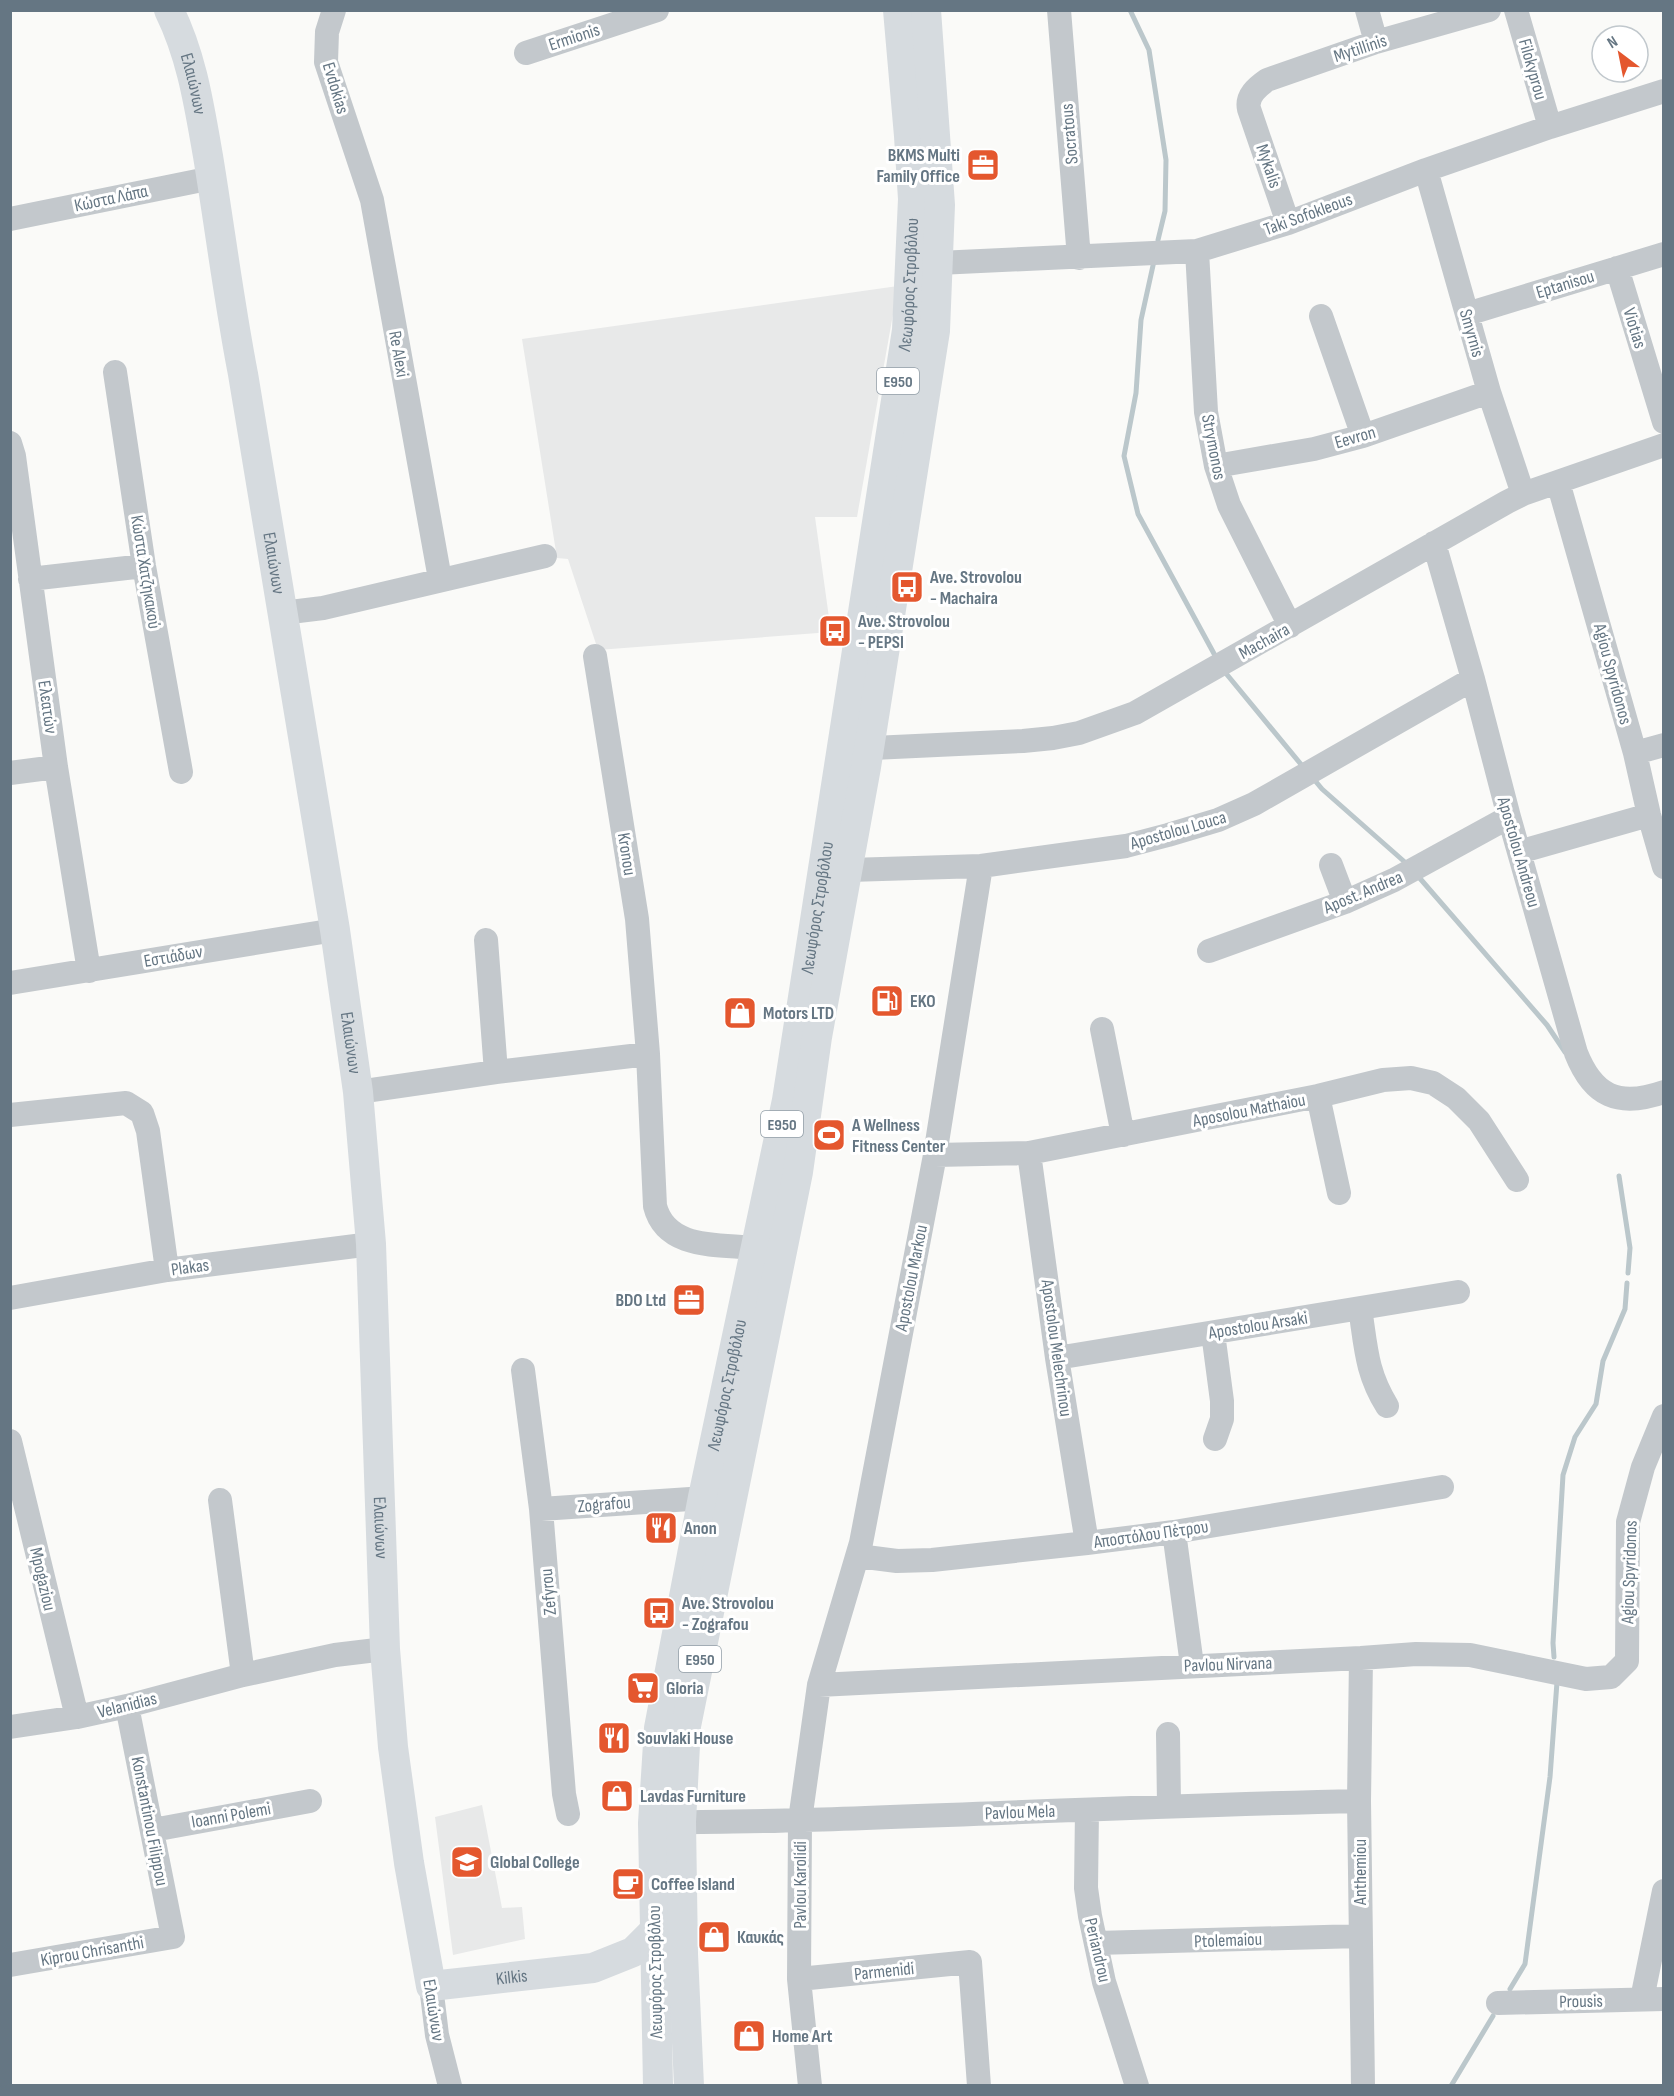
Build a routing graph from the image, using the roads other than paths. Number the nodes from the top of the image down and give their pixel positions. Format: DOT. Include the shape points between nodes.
graph roads {
  1 [pos="169,10"];
  2 [pos="334,10"];
  3 [pos="657,10"];
  4 [pos="898,10"];
  5 [pos="926,10"];
  6 [pos="1059,10"];
  7 [pos="1366,10"];
  8 [pos="1489,10"];
  9 [pos="1516,10"];
  10 [pos="1376,42"];
  11 [pos="526,53"];
  12 [pos="1664,91"];
  13 [pos="1249,109"];
  14 [pos="1550,127"];
  15 [pos="349,131"];
  16 [pos="1426,170"];
  17 [pos="212,178"];
  18 [pos="10,219"];
  19 [pos="1288,223"];
  20 [pos="1197,251"];
  21 [pos="1664,254"];
  22 [pos="1079,258"];
  23 [pos="938,263"];
  24 [pos="1617,268"];
  25 [pos="1467,314"];
  26 [pos="1321,316"];
  27 [pos="115,372"];
  28 [pos="1489,392"];
  29 [pos="1664,422"];
  30 [pos="1363,436"];
  31 [pos="1664,445"];
  32 [pos="12,452"];
  33 [pos="1216,466"];
  34 [pos="1558,482"];
  35 [pos="1523,494"];
  36 [pos="1434,543"];
  37 [pos="545,556"];
  38 [pos="144,566"];
  39 [pos="30,579"];
  40 [pos="440,579"];
  41 [pos="282,613"];
  42 [pos="1290,626"];
  43 [pos="596,656"];
  44 [pos="1473,679"];
  45 [pos="1664,745"];
  46 [pos="855,749"];
  47 [pos="1635,753"];
  48 [pos="56,767"];
  49 [pos="181,772"];
  50 [pos="10,773"];
  51 [pos="1649,815"];
  52 [pos="1509,817"];
  53 [pos="1519,852"];
  54 [pos="1331,865"];
  55 [pos="981,866"];
  56 [pos="1664,867"];
  57 [pos="849,870"];
  58 [pos="1345,902"];
  59 [pos="335,930"];
  60 [pos="486,940"];
  61 [pos="1209,951"];
  62 [pos="89,971"];
  63 [pos="10,983"];
  64 [pos="1102,1029"];
  65 [pos="648,1054"];
  66 [pos="496,1072"];
  67 [pos="358,1092"];
  68 [pos="1664,1092"];
  69 [pos="1318,1096"];
  70 [pos="10,1115"];
  71 [pos="1123,1135"];
  72 [pos="1029,1153"];
  73 [pos="935,1155"];
  74 [pos="1517,1180"];
  75 [pos="1339,1193"];
  76 [pos="371,1244"];
  77 [pos="755,1248"];
  78 [pos="167,1270"];
  79 [pos="1458,1293"];
  80 [pos="10,1298"];
  81 [pos="1360,1308"];
  82 [pos="1213,1333"];
  83 [pos="1057,1358"];
  84 [pos="523,1370"];
  85 [pos="1386,1406"];
  86 [pos="1664,1416"];
  87 [pos="1215,1439"];
  88 [pos="10,1441"];
  89 [pos="1442,1487"];
  90 [pos="717,1497"];
  91 [pos="220,1500"];
  92 [pos="541,1509"];
  93 [pos="1174,1532"];
  94 [pos="1087,1543"];
  95 [pos="858,1556"];
  96 [pos="385,1650"];
  97 [pos="1361,1658"];
  98 [pos="1627,1661"];
  99 [pos="1191,1665"];
  100 [pos="243,1675"];
  101 [pos="819,1685"];
  102 [pos="127,1706"];
  103 [pos="76,1717"];
  104 [pos="10,1727"];
  105 [pos="1168,1734"];
  106 [pos="310,1801"];
  107 [pos="1359,1801"];
  108 [pos="1169,1805"];
  109 [pos="1087,1810"];
  110 [pos="568,1814"];
  111 [pos="800,1820"];
  112 [pos="667,1823"];
  113 [pos="153,1830"];
  114 [pos="1664,1891"];
  115 [pos="654,1931"];
  116 [pos="1360,1936"];
  117 [pos="172,1937"];
  118 [pos="1096,1943"];
  119 [pos="10,1965"];
  120 [pos="592,1968"];
  121 [pos="800,1979"];
  122 [pos="431,1986"];
  123 [pos="655,1996"];
  124 [pos="1653,1999"];
  125 [pos="1498,2003"];
  126 [pos="450,2085"];
  127 [pos="658,2085"];
  128 [pos="689,2085"];
  129 [pos="810,2085"];
  130 [pos="979,2085"];
  131 [pos="1137,2085"];
  132 [pos="1363,2085"];
  1 -- 17 [label="main road, Ελαιώνων" via="195,81"];
  2 -- 15 [label="street, Evdokias" via="327,32 326,62"];
  3 -- 11 [label="street, Ermionis"];
  4 -- 46 [label="main road, Λεωφόρος Στροβόλου / E950" via="913,199 907,330"];
  5 -- 23 [label="main road, Λεωφόρος Στροβόλου / E950" via="940,205"];
  6 -- 22 [label="street, Socratous"];
  7 -- 10 [label="street"];
  8 -- 10 [label="street, Mytillinis"];
  9 -- 14 [label="street, Filokyprou"];
  10 -- 13 [label="street, Mytillinis" via="1267,80 1253,92"];
  12 -- 14 [label="street, Taki Sofokleous"];
  13 -- 19 [label="street, Mykalis"];
  14 -- 16 [label="street, Taki Sofokleous"];
  15 -- 40 [label="street, Re Alexi" via="372,200"];
  16 -- 19 [label="street, Taki Sofokleous"];
  16 -- 25 [label="street, Smyrnis"];
  17 -- 18 [label="street, Κώστα Λάπα"];
  17 -- 41 [label="main road, Ελαιώνων"];
  19 -- 20 [label="street, Taki Sofokleous"];
  20 -- 22 [label="street, Taki Sofokleous"];
  20 -- 33 [label="street, Strymonos" via="1206,412"];
  21 -- 24 [label="street, Eptanisou"];
  22 -- 23 [label="street, Taki Sofokleous"];
  23 -- 46 [label="main road, Λεωφόρος Στροβόλου / E950" via="935,331"];
  24 -- 25 [label="street, Eptanisou"];
  24 -- 29 [label="street, Viotias"];
  25 -- 28 [label="street, Smyrnis"];
  26 -- 30 [label="street"];
  27 -- 38 [label="street, Κώστα Χατζηκακού"];
  28 -- 30 [label="street, Eevron"];
  28 -- 35 [label="street, Smyrnis"];
  30 -- 33 [label="street, Eevron"];
  31 -- 34 [label="street, Machaira"];
  32 -- 39 [label="street, Ελεατών"];
  33 -- 42 [label="street, Strymonos" via="1229,505"];
  34 -- 35 [label="street, Machaira"];
  34 -- 47 [label="street, Agiou Spyridonos"];
  35 -- 36 [label="street, Machaira"];
  36 -- 42 [label="street, Machaira"];
  36 -- 44 [label="street, Apostolou Andreou"];
  37 -- 40 [label="street"];
  38 -- 39 [label="street"];
  38 -- 49 [label="street, Κώστα Χατζηκακού"];
  39 -- 48 [label="street, Ελεατών"];
  40 -- 41 [label="street" via="323,608"];
  41 -- 59 [label="main road, Ελαιώνων"];
  42 -- 46 [label="street, Machaira" via="1135,713 1079,733 1023,741"];
  43 -- 65 [label="street, Kronou" via="637,920"];
  44 -- 52 [label="street, Apostolou Andreou"];
  44 -- 55 [label="street, Apostolou Louca" via="1309,774 1218,820 1126,846"];
  45 -- 47 [label="street"];
  46 -- 57 [label="main road, Λεωφόρος Στροβόλου / E950"];
  46 -- 77 [label="main road, Λεωφόρος Στροβόλου / E950"];
  47 -- 51 [label="street, Agiou Spyridonos"];
  48 -- 50 [label="street"];
  48 -- 62 [label="street, Ελεατών"];
  51 -- 53 [label="street"];
  51 -- 56 [label="street, Agiou Spyridonos"];
  52 -- 53 [label="street, Apostolou Andreou"];
  52 -- 58 [label="street, Apost. Andrea"];
  53 -- 68 [label="street, Apostolou Andreou" via="1584,1072 1603,1092 1623,1098"];
  54 -- 58 [label="street"];
  55 -- 57 [label="street, Apostolou Louca"];
  55 -- 73 [label="street, Apostolou Markou"];
  57 -- 90 [label="main road, Λεωφόρος Στροβόλου / E950" via="796,1183"];
  58 -- 61 [label="street, Apost. Andrea"];
  59 -- 62 [label="street, Εστιάδων"];
  59 -- 67 [label="main road, Ελαιώνων"];
  60 -- 66 [label="street"];
  62 -- 63 [label="street, Εστιάδων"];
  64 -- 71 [label="street"];
  65 -- 66 [label="street"];
  65 -- 77 [label="street, Kronou" via="657,1214 674,1234 686,1240"];
  66 -- 67 [label="street"];
  67 -- 76 [label="main road, Ελαιώνων"];
  69 -- 71 [label="street, Aposolou Mathaiou"];
  69 -- 74 [label="street, Aposolou Mathaiou" via="1383,1080 1411,1077 1433,1083 1456,1098 1479,1121"];
  69 -- 75 [label="street"];
  70 -- 78 [label="street" via="126,1103 142,1113 148,1131"];
  71 -- 72 [label="street, Aposolou Mathaiou"];
  72 -- 73 [label="street, Aposolou Mathaiou"];
  72 -- 83 [label="street, Apostolou Melechrinou"];
  73 -- 95 [label="street, Apostolou Markou"];
  76 -- 78 [label="street, Plakas"];
  76 -- 96 [label="main road, Ελαιώνων"];
  77 -- 90 [label="main road, Λεωφόρος Στροβόλου / E950"];
  78 -- 80 [label="street, Plakas"];
  79 -- 81 [label="street, Apostolou Arsaki"];
  81 -- 82 [label="street, Apostolou Arsaki"];
  81 -- 85 [label="street" via="1369,1370"];
  82 -- 83 [label="street, Apostolou Arsaki"];
  82 -- 87 [label="street" via="1222,1401 1222,1419"];
  83 -- 94 [label="street, Apostolou Melechrinou"];
  84 -- 92 [label="street, Zefyrou"];
  86 -- 98 [label="street, Agiou Spyridonos" via="1643,1467 1628,1522"];
  88 -- 103 [label="street, Mpogaziou"];
  89 -- 93 [label="street, Αποστόλου Πέτρου"];
  90 -- 92 [label="street, Zografou"];
  90 -- 112 [label="main road, Λεωφόρος Στροβόλου / E950" via="659,1728"];
  91 -- 100 [label="street"];
  92 -- 110 [label="street, Zefyrou"];
  93 -- 94 [label="street, Αποστόλου Πέτρου"];
  93 -- 99 [label="street"];
  94 -- 95 [label="street, Αποστόλου Πέτρου" via="932,1560"];
  95 -- 101 [label="street, Apostolou Markou"];
  96 -- 100 [label="street, Velanidias" via="335,1655"];
  96 -- 122 [label="main road, Ελαιώνων" via="407,1852"];
  97 -- 98 [label="street, Pavlou Nirvana" via="1470,1654 1586,1679 1611,1677"];
  97 -- 99 [label="street, Pavlou Nirvana"];
  97 -- 107 [label="street, Anthemiou"];
  99 -- 101 [label="street, Pavlou Nirvana"];
  100 -- 102 [label="street, Velanidias"];
  101 -- 111 [label="street, Pavlou Karolidi"];
  102 -- 103 [label="street, Velanidias"];
  102 -- 113 [label="street, Konstantinou Filippou"];
  103 -- 104 [label="street, Velanidias"];
  105 -- 108 [label="street"];
  106 -- 113 [label="street, Ioanni Polemi"];
  107 -- 108 [label="street, Pavlou Mela"];
  107 -- 116 [label="street, Anthemiou"];
  108 -- 109 [label="street, Pavlou Mela"];
  109 -- 111 [label="street, Pavlou Mela"];
  109 -- 118 [label="street, Periandrou" via="1086,1888"];
  111 -- 112 [label="street, Pavlou Mela"];
  111 -- 121 [label="street, Pavlou Karolidi"];
  112 -- 115 [label="main road, Λεωφόρος Στροβόλου / E950"];
  112 -- 128 [label="main road, Λεωφόρος Στροβόλου / E950" via="683,1953"];
  113 -- 117 [label="street, Konstantinou Filippou"];
  114 -- 124 [label="street"];
  115 -- 120 [label="main road, Kilkis" via="633,1952"];
  115 -- 123 [label="main road, Λεωφόρος Στροβόλου / E950"];
  116 -- 118 [label="street, Ptolemaiou"];
  116 -- 132 [label="street, Anthemiou"];
  117 -- 119 [label="street, Kiprou Chrisanthi"];
  118 -- 131 [label="street, Periandrou" via="1104,1982"];
  120 -- 122 [label="main road, Kilkis"];
  120 -- 123 [label="main road, Kilkis" via="638,1977"];
  121 -- 129 [label="street, Pavlou Karolidi"];
  121 -- 130 [label="street, Parmenidi" via="970,1962"];
  122 -- 126 [label="street, Ελαιώνων" via="437,2035"];
  123 -- 127 [label="main road, Λεωφόρος Στροβόλου / E950"];
  124 -- 125 [label="street, Prousis"];
}
